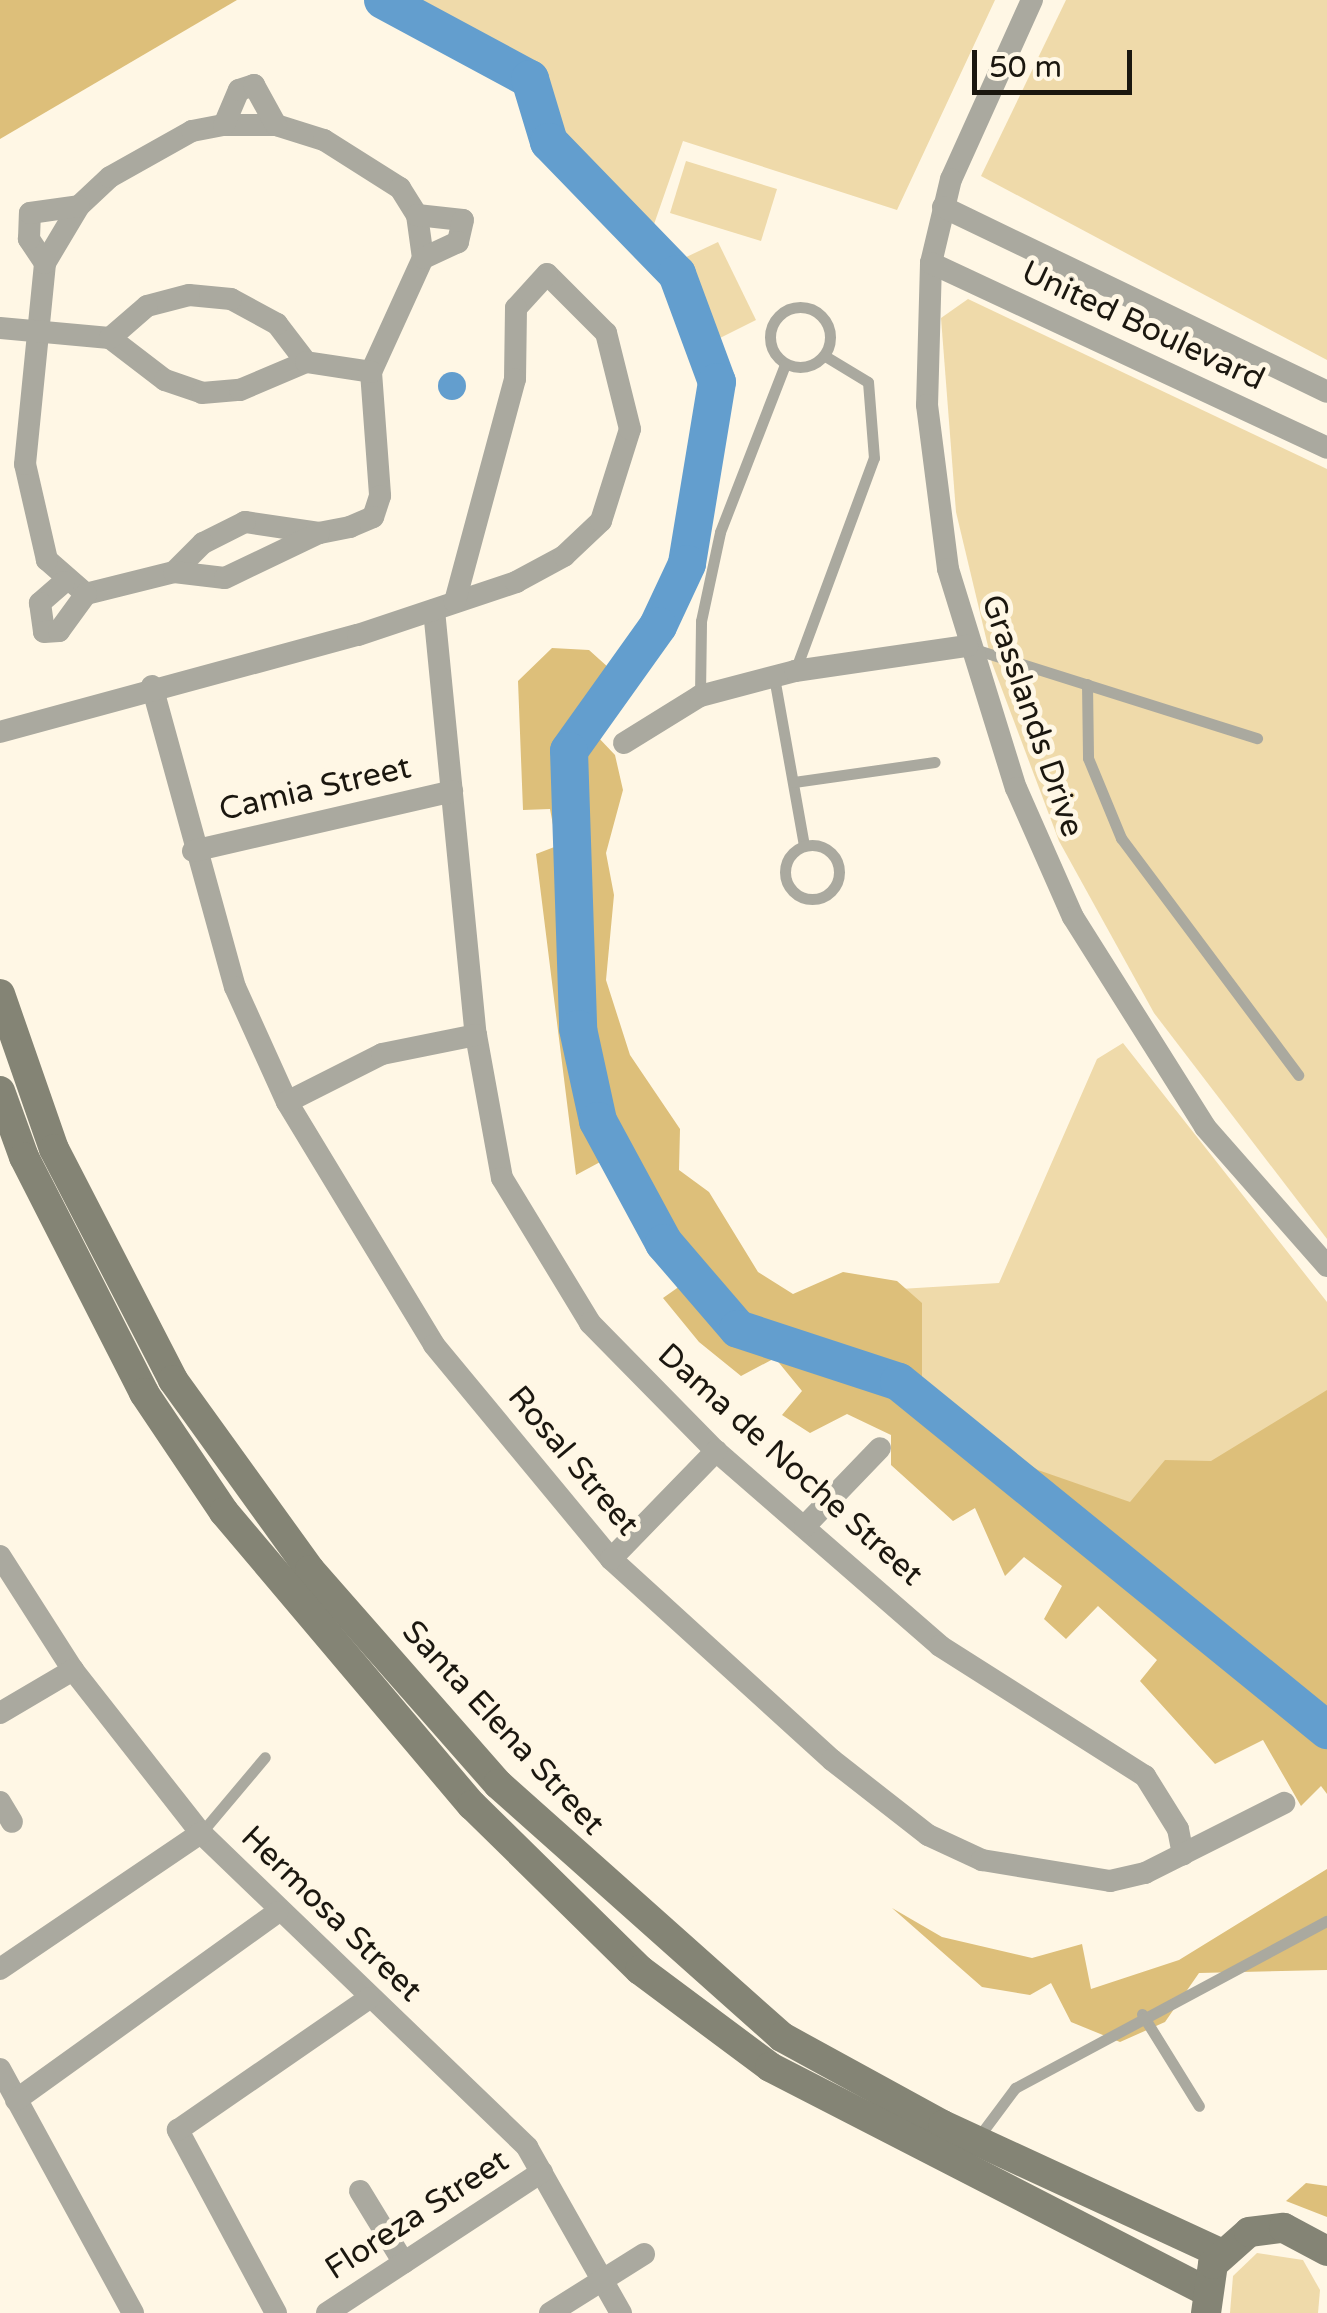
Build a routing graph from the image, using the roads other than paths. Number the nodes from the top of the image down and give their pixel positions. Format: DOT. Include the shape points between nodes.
graph roads {
  1 [pos="1032,0"];
  2 [pos="224,125"];
  3 [pos="276,125"];
  4 [pos="79,206"];
  5 [pos="943,208"];
  6 [pos="417,215"];
  7 [pos="422,258"];
  8 [pos="45,264"];
  9 [pos="931,264"];
  10 [pos="0,328"];
  11 [pos="34,328"];
  12 [pos="110,338"];
  13 [pos="825,356"];
  14 [pos="306,362"];
  15 [pos="785,364"];
  16 [pos="370,372"];
  17 [pos="1327,392"];
  18 [pos="1327,448"];
  19 [pos="319,533"];
  20 [pos="174,572"];
  21 [pos="64,582"];
  22 [pos="86,594"];
  23 [pos="445,606"];
  24 [pos="967,646"];
  25 [pos="784,674"];
  26 [pos="1087,684"];
  27 [pos="152,686"];
  28 [pos="700,696"];
  29 [pos="0,732"];
  30 [pos="1257,738"];
  31 [pos="624,742"];
  32 [pos="935,762"];
  33 [pos="794,782"];
  34 [pos="452,791"];
  35 [pos="804,845"];
  36 [pos="192,851"];
  37 [pos="0,994"];
  38 [pos="476,1035"];
  39 [pos="1298,1076"];
  40 [pos="0,1091"];
  41 [pos="286,1102"];
  42 [pos="1327,1266"];
  43 [pos="880,1448"];
  44 [pos="716,1451"];
  45 [pos="805,1526"];
  46 [pos="0,1556"];
  47 [pos="611,1559"];
  48 [pos="73,1670"];
  49 [pos="0,1712"];
  50 [pos="265,1757"];
  51 [pos="1284,1802"];
  52 [pos="201,1833"];
  53 [pos="1183,1855"];
  54 [pos="278,1912"];
  55 [pos="1327,1920"];
  56 [pos="0,1969"];
  57 [pos="369,1998"];
  58 [pos="1142,2014"];
  59 [pos="0,2069"];
  60 [pos="16,2100"];
  61 [pos="1199,2106"];
  62 [pos="976,2140"];
  63 [pos="542,2172"];
  64 [pos="360,2192"];
  65 [pos="1327,2251"];
  66 [pos="1220,2253"];
  67 [pos="644,2254"];
  68 [pos="404,2263"];
  69 [pos="601,2279"];
  70 [pos="1205,2302"];
  71 [pos="133,2313"];
  72 [pos="276,2313"];
  73 [pos="328,2313"];
  74 [pos="550,2313"];
  75 [pos="620,2313"];
  1 -- 5 [label="street, Grasslands Drive"];
  2 -- 3 [label="street"];
  2 -- 3 [label="street" via="239,90 254,85"];
  2 -- 4 [label="street" via="148,154"];
  3 -- 6 [label="street" via="362,161 400,188"];
  4 -- 8 [label="street"];
  4 -- 8 [label="street" via="30,213 28,239"];
  5 -- 9 [label="street, Grasslands Drive"];
  5 -- 17 [label="street, United Boulevard"];
  6 -- 7 [label="street"];
  6 -- 7 [label="street" via="463,220 458,242"];
  7 -- 16 [label="street"];
  8 -- 11 [label="street"];
  9 -- 18 [label="street, United Boulevard"];
  9 -- 24 [label="street, Grasslands Drive" via="926,404"];
  10 -- 11 [label="street"];
  11 -- 12 [label="street"];
  11 -- 21 [label="street" via="25,464 47,560"];
  12 -- 14 [label="street" via="165,380 202,393 257,384"];
  12 -- 14 [label="street" via="147,306 189,295 231,298 277,324"];
  13 -- 15 [label="lane"];
  13 -- 15 [label="lane" via="830,328 794,308 772,326"];
  13 -- 25 [label="lane" via="868,382 874,458"];
  14 -- 16 [label="street"];
  15 -- 28 [label="lane" via="720,532 701,622"];
  16 -- 19 [label="street" via="380,496 373,517"];
  19 -- 20 [label="street" via="224,578"];
  19 -- 20 [label="street" via="246,522 203,543"];
  20 -- 22 [label="street"];
  21 -- 22 [label="street"];
  21 -- 22 [label="street" via="40,603 44,632 59,631"];
  23 -- 23 [label="street" via="564,556 601,522 621,475 625,382 606,333 547,274 516,308 515,379"];
  23 -- 27 [label="street"];
  23 -- 34 [label="street, Dama de Noche Street"];
  24 -- 25 [label="street"];
  24 -- 26 [label="lane"];
  24 -- 42 [label="street, Grasslands Drive" via="1072,917 1206,1126"];
  25 -- 28 [label="street"];
  25 -- 33 [label="lane"];
  26 -- 30 [label="lane"];
  26 -- 39 [label="lane" via="1088,758 1121,838"];
  27 -- 29 [label="street"];
  27 -- 36 [label="street, Rosal Street"];
  28 -- 31 [label="street"];
  32 -- 33 [label="lane"];
  33 -- 35 [label="lane"];
  34 -- 36 [label="street, Camia Street"];
  34 -- 38 [label="street, Dama de Noche Street"];
  35 -- 35 [label="lane" via="790,854 786,879 802,898 820,898 834,888 838,864 821,846"];
  36 -- 41 [label="street, Rosal Street" via="235,986"];
  37 -- 62 [label="street, Santa Elena Street" via="54,1148 113,1272 173,1380 310,1570 498,1784 670,1945 782,2036"];
  38 -- 41 [label="street" via="382,1054"];
  38 -- 44 [label="street, Dama de Noche Street" via="502,1178 590,1323"];
  40 -- 70 [label="street, Santa Elena Street" via="24,1158 144,1394 224,1512 472,1805 640,1970 770,2068"];
  41 -- 47 [label="street, Rosal Street" via="434,1345"];
  43 -- 45 [label="street"];
  44 -- 45 [label="street, Dama de Noche Street"];
  44 -- 47 [label="street"];
  45 -- 53 [label="street, Dama de Noche Street" via="940,1646 1145,1776 1172,1816"];
  46 -- 48 [label="street, Hermosa Street"];
  47 -- 53 [label="street, Rosal Street" via="928,1836 1009,1866 1110,1880"];
  48 -- 49 [label="street"];
  48 -- 52 [label="street, Hermosa Street"];
  50 -- 52 [label="lane"];
  51 -- 53 [label="street, Rosal Street"];
  52 -- 54 [label="street, Hermosa Street"];
  52 -- 56 [label="street"];
  54 -- 57 [label="street, Hermosa Street"];
  54 -- 60 [label="street"];
  55 -- 58 [label="lane" via="1174,2010"];
  57 -- 63 [label="street, Hermosa Street" via="508,2124"];
  57 -- 72 [label="street" via="178,2130"];
  58 -- 61 [label="lane"];
  58 -- 62 [label="lane" via="1015,2088"];
  59 -- 60 [label="street"];
  60 -- 71 [label="street"];
  62 -- 66 [label="street, Santa Elena Street"];
  63 -- 68 [label="street, Floreza Street"];
  63 -- 69 [label="street, Hermosa Street"];
  64 -- 68 [label="street"];
  65 -- 66 [label="street" via="1301,2233 1266,2228"];
  66 -- 70 [label="street"];
  67 -- 69 [label="street"];
  68 -- 73 [label="street, Floreza Street"];
  69 -- 74 [label="street"];
  69 -- 75 [label="street, Hermosa Street"];
}
